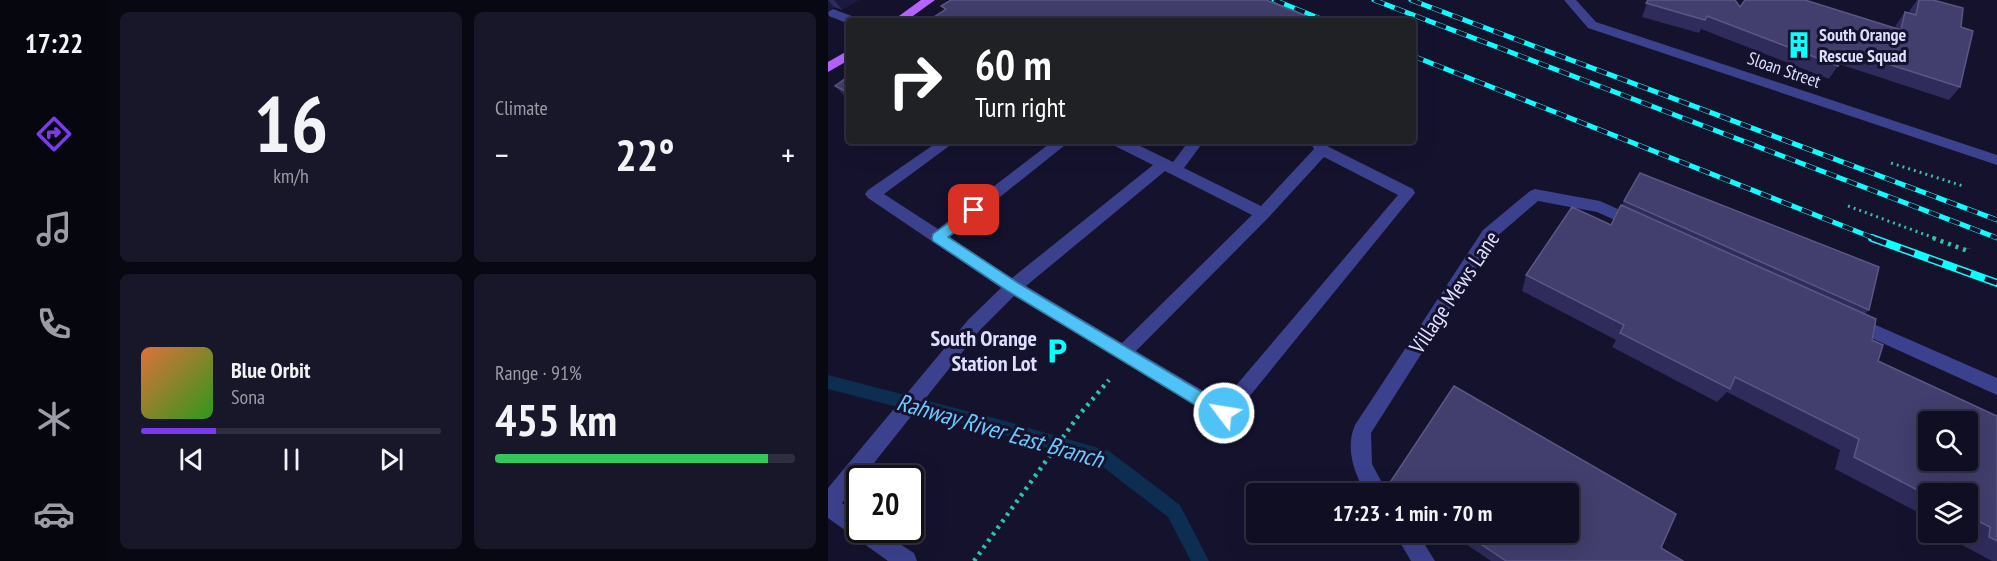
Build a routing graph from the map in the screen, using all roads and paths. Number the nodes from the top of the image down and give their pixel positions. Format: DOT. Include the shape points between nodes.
graph roads {
  1 [pos="929,0"];
  2 [pos="1570,0"];
  3 [pos="833,13"];
  4 [pos="846,18"];
  5 [pos="902,18"];
  6 [pos="846,56"];
  7 [pos="828,69"];
  8 [pos="945,144"];
  9 [pos="1059,144"];
  10 [pos="1125,144"];
  11 [pos="1194,144"];
  12 [pos="1319,146"];
  13 [pos="1997,160"];
  14 [pos="1891,163"];
  15 [pos="1170,167"];
  16 [pos="1963,186"];
  17 [pos="1848,206"];
  18 [pos="1263,214"];
  19 [pos="1654,231"];
  20 [pos="938,238"];
  21 [pos="1968,248"];
  22 [pos="1013,287"];
  23 [pos="1836,314"];
  24 [pos="1126,355"];
  25 [pos="1997,387"];
  26 [pos="1371,483"];
  27 [pos="828,505"];
  28 [pos="846,518"];
  29 [pos="880,543"];
  30 [pos="1412,543"];
  31 [pos="906,561"];
  32 [pos="974,561"];
  33 [pos="1424,561"];
  1 -- 5 [label="main road"];
  2 -- 13 [label="street, Sloan Street" via="1592,25"];
  3 -- 4 [label="street"];
  6 -- 7 [label="main road"];
  8 -- 20 [label="street" via="873,194"];
  9 -- 20 [label="street"];
  10 -- 15 [label="street"];
  11 -- 15 [label="street"];
  12 -- 18 [label="street"];
  12 -- 24 [label="street" via="1408,193 1224,413"];
  14 -- 16 [label="path"];
  15 -- 18 [label="street"];
  15 -- 22 [label="street"];
  17 -- 21 [label="path"];
  18 -- 24 [label="street"];
  19 -- 26 [label="street, Village Mews Lane" via="1600,207 1535,195 1489,234 1362,432 1360,457"];
  20 -- 22 [label="street"];
  22 -- 24 [label="street"];
  22 -- 27 [label="street" via="974,325"];
  23 -- 25 [label="street"];
  24 -- 32 [label="path"];
  27 -- 28 [label="street"];
  29 -- 31 [label="street"];
  30 -- 33 [label="street"];
}
